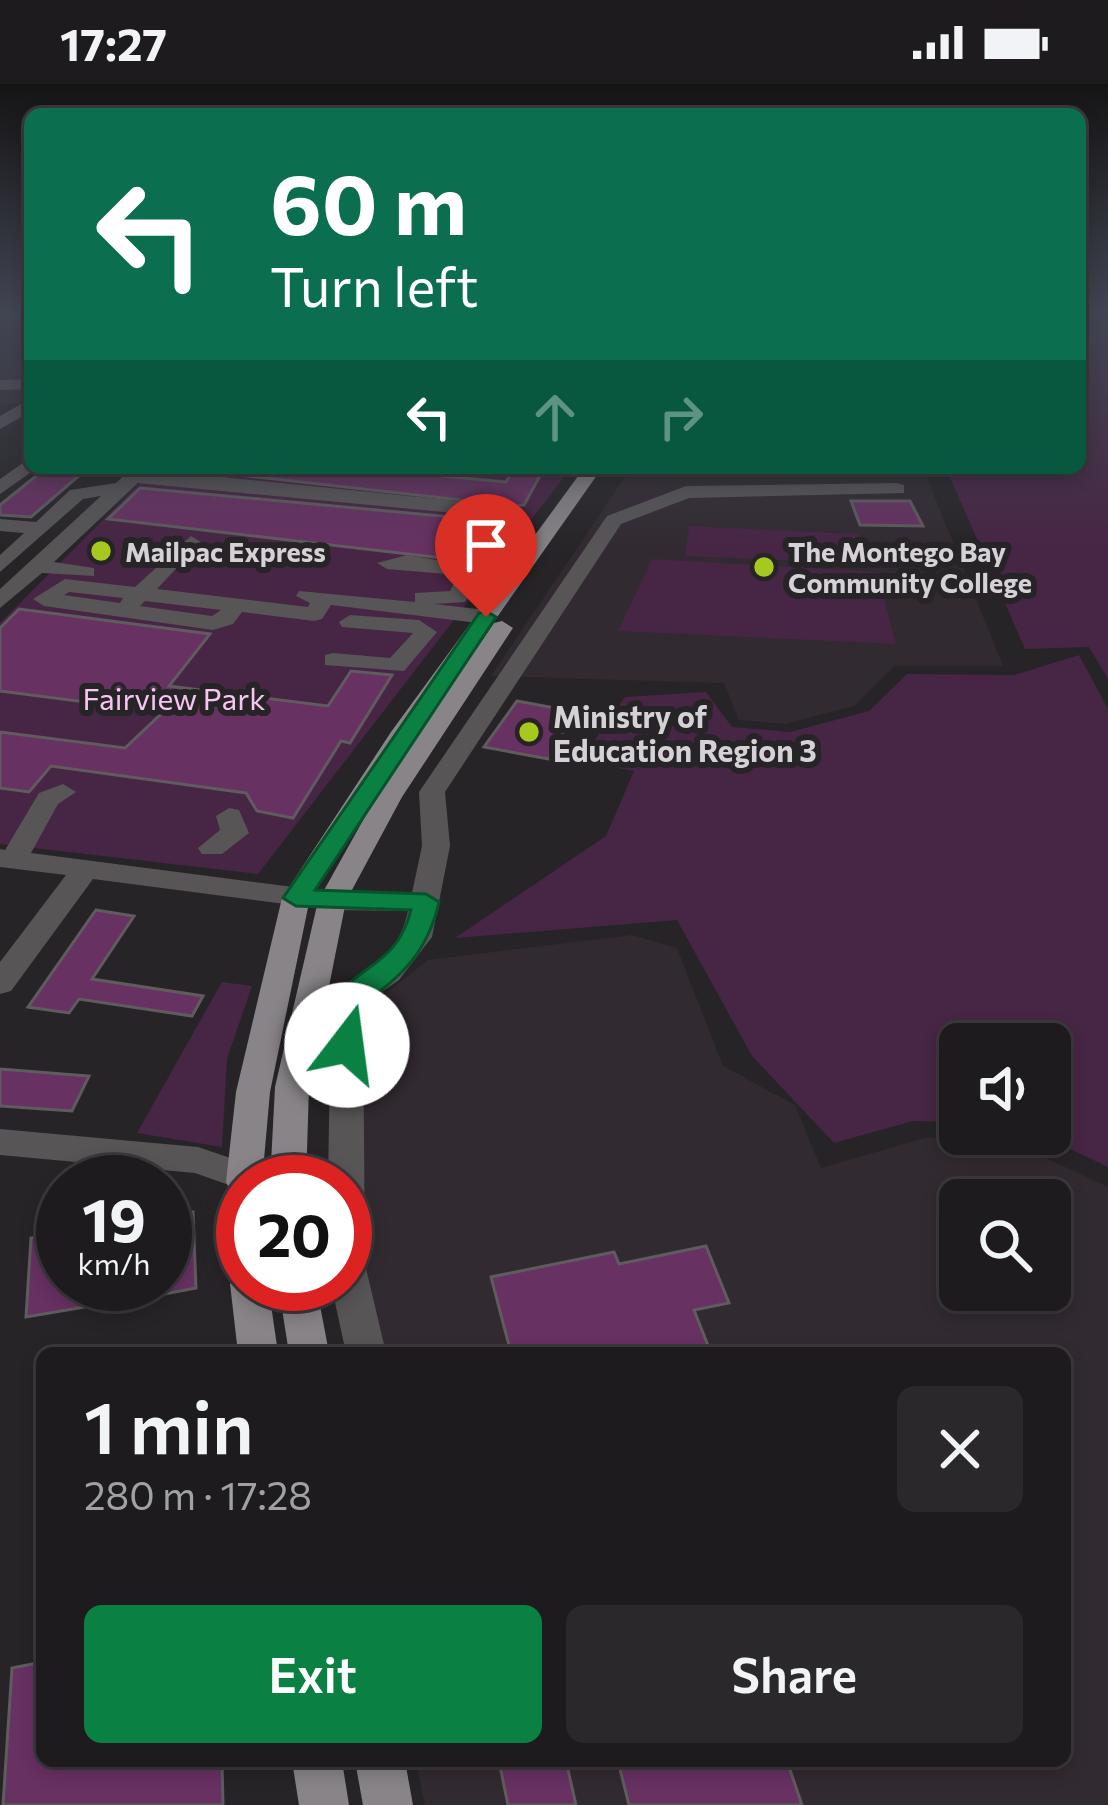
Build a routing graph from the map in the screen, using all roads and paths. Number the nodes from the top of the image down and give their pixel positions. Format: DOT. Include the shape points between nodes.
graph roads {
  1 [pos="24,406"];
  2 [pos="0,424"];
  3 [pos="24,469"];
  4 [pos="589,474"];
  5 [pos="614,474"];
  6 [pos="133,478"];
  7 [pos="0,488"];
  8 [pos="897,489"];
  9 [pos="507,512"];
  10 [pos="0,525"];
  11 [pos="42,528"];
  12 [pos="191,542"];
  13 [pos="387,563"];
  14 [pos="0,566"];
  15 [pos="36,566"];
  16 [pos="147,587"];
  17 [pos="368,587"];
  18 [pos="3,595"];
  19 [pos="325,598"];
  20 [pos="236,605"];
  21 [pos="122,613"];
  22 [pos="486,617"];
  23 [pos="350,622"];
  24 [pos="333,660"];
  25 [pos="63,792"];
  26 [pos="229,816"];
  27 [pos="0,823"];
  28 [pos="31,827"];
  29 [pos="212,848"];
  30 [pos="6,859"];
  31 [pos="84,871"];
  32 [pos="296,898"];
  33 [pos="332,901"];
  34 [pos="426,902"];
  35 [pos="0,984"];
  36 [pos="0,1142"];
  37 [pos="247,1155"];
  38 [pos="289,1155"];
  39 [pos="216,1168"];
  40 [pos="252,1311"];
  41 [pos="302,1311"];
  42 [pos="256,1347"];
  43 [pos="308,1347"];
  44 [pos="365,1347"];
  45 [pos="318,1767"];
  46 [pos="381,1767"];
  47 [pos="323,1805"];
  48 [pos="388,1805"];
  1 -- 2 [label="lane"];
  3 -- 7 [label="lane"];
  4 -- 22 [label="main road"];
  5 -- 33 [label="main road" via="389,797"];
  6 -- 9 [label="lane"];
  6 -- 11 [label="lane" via="77,494"];
  6 -- 15 [label="lane"];
  8 -- 34 [label="lane" via="686,492 614,520 432,791 436,846"];
  10 -- 11 [label="lane"];
  11 -- 14 [label="lane"];
  12 -- 16 [label="lane"];
  13 -- 17 [label="lane" via="471,571 457,597 446,600"];
  15 -- 16 [label="lane"];
  15 -- 18 [label="lane"];
  16 -- 19 [label="lane"];
  16 -- 20 [label="lane"];
  16 -- 21 [label="lane"];
  16 -- 21 [label="lane" via="64,585 44,599"];
  19 -- 20 [label="lane" via="314,614"];
  19 -- 22 [label="lane"];
  20 -- 21 [label="lane" via="213,622"];
  22 -- 32 [label="main road"];
  23 -- 24 [label="lane" via="426,632 396,666"];
  25 -- 28 [label="lane" via="48,799"];
  26 -- 29 [label="lane" via="235,833"];
  27 -- 28 [label="lane"];
  28 -- 30 [label="lane"];
  30 -- 31 [label="lane"];
  31 -- 32 [label="lane"];
  31 -- 35 [label="lane"];
  32 -- 33 [label="lane"];
  32 -- 37 [label="main road"];
  33 -- 34 [label="lane"];
  33 -- 38 [label="main road" via="292,1087"];
  34 -- 44 [label="lane" via="417,937 388,973 347,1001 346,1264"];
  36 -- 39 [label="lane"];
  40 -- 42 [label="main road"];
  41 -- 43 [label="main road"];
  45 -- 47 [label="main road"];
  46 -- 48 [label="main road"];
}
